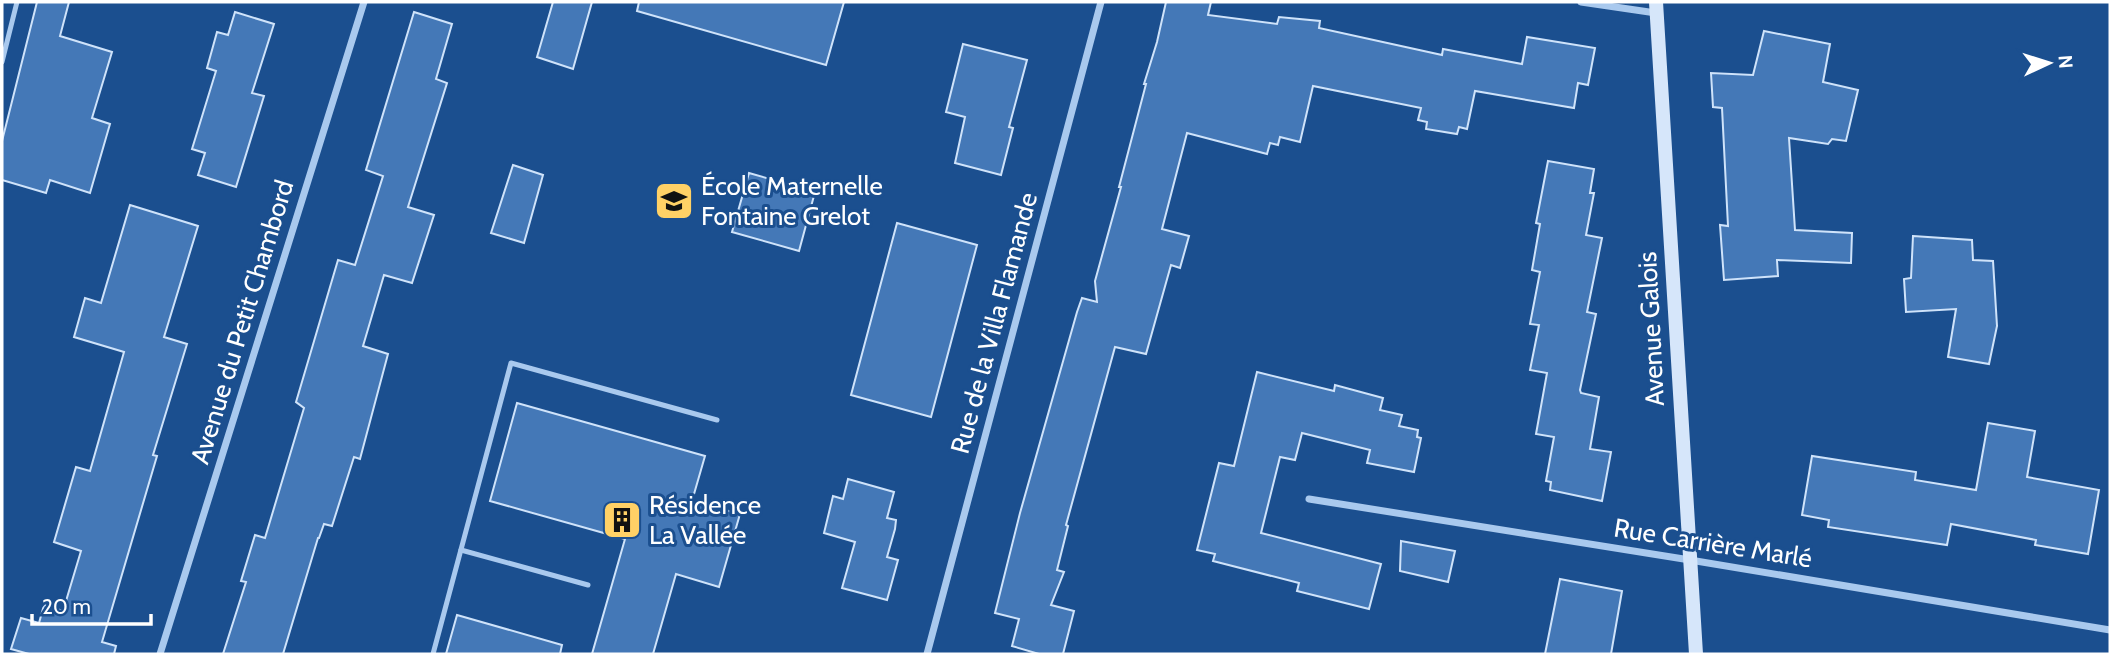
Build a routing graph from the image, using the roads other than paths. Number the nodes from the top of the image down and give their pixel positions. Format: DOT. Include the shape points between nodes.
graph roads {
  1 [pos="17,2"];
  2 [pos="364,2"];
  3 [pos="1101,2"];
  4 [pos="1581,2"];
  5 [pos="1657,8"];
  6 [pos="2,62"];
  7 [pos="717,419"];
  8 [pos="1309,499"];
  9 [pos="460,550"];
  10 [pos="1690,560"];
  11 [pos="588,585"];
  12 [pos="2110,630"];
  13 [pos="160,654"];
  14 [pos="433,654"];
  15 [pos="927,654"];
  16 [pos="1696,654"];
  1 -- 6 [label="lane"];
  2 -- 13 [label="street, Avenue du Petit Chambord"];
  3 -- 15 [label="street, Rue de la Villa Flamande"];
  4 -- 5 [label="street"];
  5 -- 10 [label="main road, Avenue Galois"];
  7 -- 9 [label="lane" via="511,363"];
  8 -- 10 [label="street, Rue Carrière Marlé"];
  9 -- 11 [label="lane"];
  9 -- 14 [label="lane"];
  10 -- 12 [label="street, Rue Carrière Marlé"];
  10 -- 16 [label="main road, Avenue Galois"];
}
